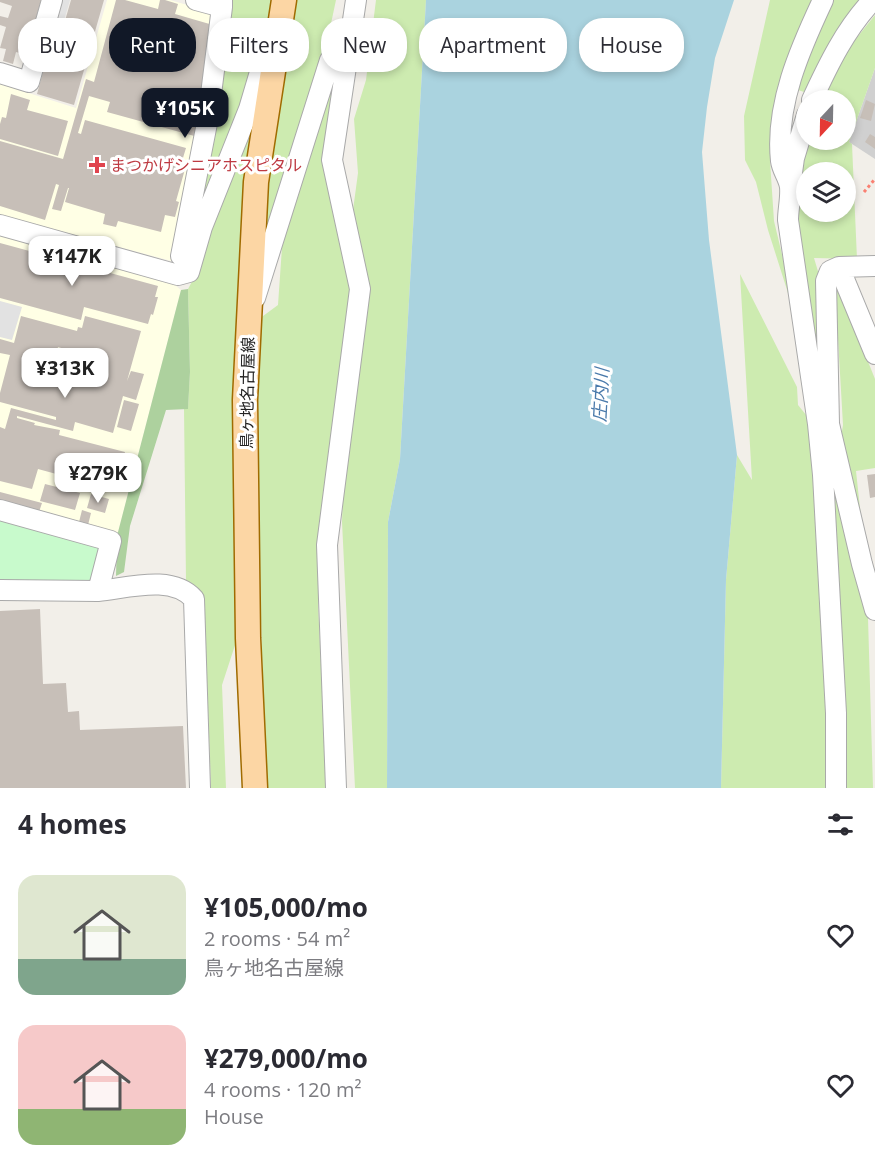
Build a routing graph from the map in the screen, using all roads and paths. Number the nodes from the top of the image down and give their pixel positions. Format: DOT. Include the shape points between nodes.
graph roads {
  1 [pos="52,0"];
  2 [pos="196,0"];
  3 [pos="284,0"];
  4 [pos="356,0"];
  5 [pos="823,0"];
  6 [pos="873,0"];
  7 [pos="222,4"];
  8 [pos="282,18"];
  9 [pos="353,18"];
  10 [pos="260,72"];
  11 [pos="274,72"];
  12 [pos="326,72"];
  13 [pos="345,72"];
  14 [pos="0,73"];
  15 [pos="816,90"];
  16 [pos="796,150"];
  17 [pos="875,179"];
  18 [pos="790,186"];
  19 [pos="864,192"];
  20 [pos="0,225"];
  21 [pos="875,266"];
  22 [pos="839,267"];
  23 [pos="178,274"];
  24 [pos="248,320"];
  25 [pos="875,354"];
  26 [pos="824,424"];
  27 [pos="0,510"];
  28 [pos="0,591"];
  29 [pos="98,591"];
  30 [pos="875,610"];
  31 [pos="200,788"];
  32 [pos="255,788"];
  33 [pos="336,788"];
  34 [pos="836,788"];
  1 -- 14 [label="street" via="29,82"];
  2 -- 7 [label="street"];
  3 -- 8 [label="main road, 鳥ヶ地名古屋線"];
  4 -- 9 [label="street"];
  5 -- 18 [label="street" via="802,46 786,99 781,163"];
  6 -- 15 [label="street" via="828,64"];
  7 -- 23 [label="street" via="208,118"];
  10 -- 23 [label="street" via="189,272"];
  11 -- 24 [label="main road, 鳥ヶ地名古屋線" via="256,182"];
  12 -- 24 [label="street"];
  13 -- 33 [label="street" via="332,160 360,290 327,545"];
  16 -- 18 [label="street"];
  17 -- 19 [label="path"];
  18 -- 26 [label="street" via="788,220"];
  20 -- 23 [label="street"];
  21 -- 22 [label="street"];
  22 -- 25 [label="street"];
  22 -- 26 [label="street" via="830,271 826,281"];
  24 -- 32 [label="main road, 鳥ヶ地名古屋線" via="246,563"];
  26 -- 30 [label="street"];
  26 -- 34 [label="street"];
  27 -- 29 [label="street" via="111,541"];
  28 -- 29 [label="street"];
  29 -- 31 [label="street" via="162,584 186,590 194,599"];
}
